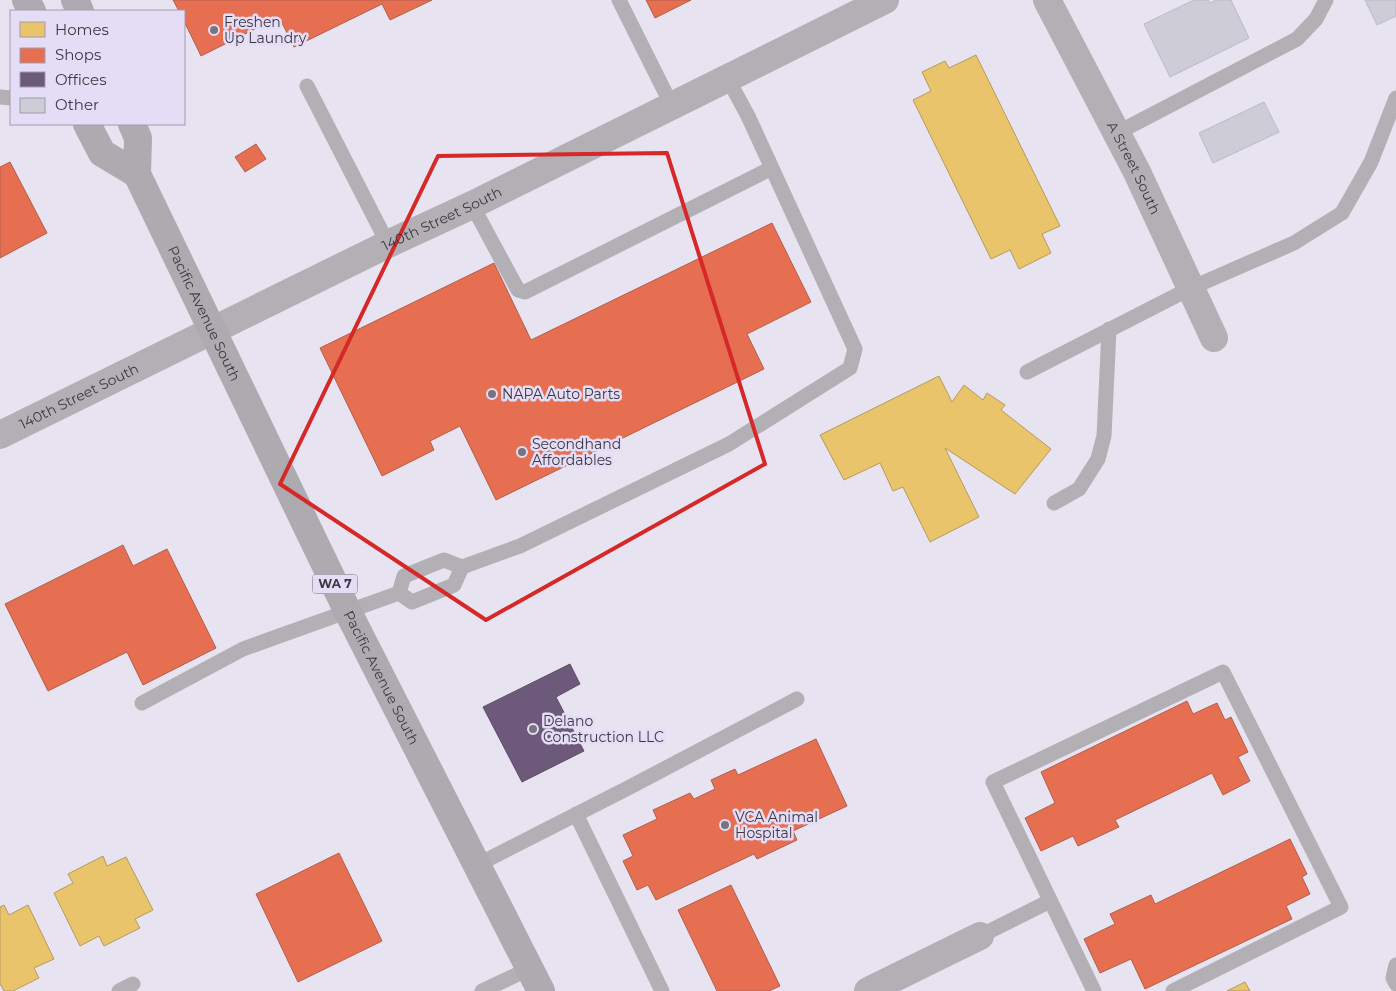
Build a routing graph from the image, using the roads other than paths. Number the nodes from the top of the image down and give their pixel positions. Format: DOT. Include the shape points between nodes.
graph roads {
  1 [pos="619,0"];
  2 [pos="885,0"];
  3 [pos="1047,0"];
  4 [pos="1326,0"];
  5 [pos="728,79"];
  6 [pos="307,86"];
  7 [pos="1396,98"];
  8 [pos="672,106"];
  9 [pos="88,125"];
  10 [pos="132,125"];
  11 [pos="1117,133"];
  12 [pos="772,168"];
  13 [pos="137,174"];
  14 [pos="472,205"];
  15 [pos="388,244"];
  16 [pos="1191,288"];
  17 [pos="1109,329"];
  18 [pos="214,331"];
  19 [pos="1214,338"];
  20 [pos="1027,372"];
  21 [pos="0,436"];
  22 [pos="1054,503"];
  23 [pos="462,567"];
  24 [pos="399,593"];
  25 [pos="348,612"];
  26 [pos="797,699"];
  27 [pos="142,702"];
  28 [pos="576,814"];
  29 [pos="477,865"];
  30 [pos="1050,901"];
  31 [pos="980,936"];
  32 [pos="1396,965"];
  33 [pos="535,980"];
  34 [pos="133,984"];
  35 [pos="1396,984"];
  36 [pos="878,989"];
  37 [pos="119,991"];
  38 [pos="482,991"];
  39 [pos="662,991"];
  40 [pos="1094,991"];
  41 [pos="1173,991"];
  1 -- 8 [label="lane"];
  2 -- 5 [label="street, 140th Street South"];
  3 -- 11 [label="street, A Street South"];
  4 -- 11 [label="lane" via="1316,19 1297,39"];
  5 -- 8 [label="street, 140th Street South"];
  5 -- 12 [label="lane"];
  6 -- 15 [label="lane"];
  7 -- 16 [label="lane" via="1371,162 1342,213 1294,243"];
  8 -- 14 [label="street, 140th Street South"];
  9 -- 13 [label="main road" via="102,152"];
  10 -- 13 [label="main road, Pacific Avenue South / WA 7" via="138,138"];
  11 -- 16 [label="street, A Street South"];
  12 -- 14 [label="lane" via="525,292 518,290"];
  12 -- 23 [label="lane" via="855,349 850,368 729,444 520,546"];
  13 -- 18 [label="main road, Pacific Avenue South / WA 7"];
  14 -- 15 [label="street, 140th Street South"];
  15 -- 18 [label="street, 140th Street South"];
  16 -- 17 [label="lane"];
  16 -- 19 [label="street, A Street South"];
  17 -- 20 [label="lane"];
  17 -- 22 [label="lane" via="1104,436 1098,459 1079,489"];
  18 -- 21 [label="street, 140th Street South"];
  18 -- 25 [label="main road, Pacific Avenue South / WA 7"];
  23 -- 24 [label="lane" via="444,560 404,576"];
  23 -- 24 [label="lane" via="454,585 412,602"];
  24 -- 25 [label="lane"];
  25 -- 27 [label="lane" via="244,649"];
  25 -- 29 [label="main road, Pacific Avenue South / WA 7"];
  26 -- 28 [label="lane"];
  28 -- 29 [label="lane"];
  28 -- 39 [label="lane"];
  29 -- 33 [label="main road, Pacific Avenue South / WA 7"];
  30 -- 31 [label="lane"];
  30 -- 40 [label="lane"];
  30 -- 41 [label="lane" via="993,782 1223,672 1341,907"];
  31 -- 36 [label="street"];
  32 -- 35 [label="lane" via="1393,978"];
  33 -- 38 [label="lane"];
  34 -- 37 [label="lane"];
}
